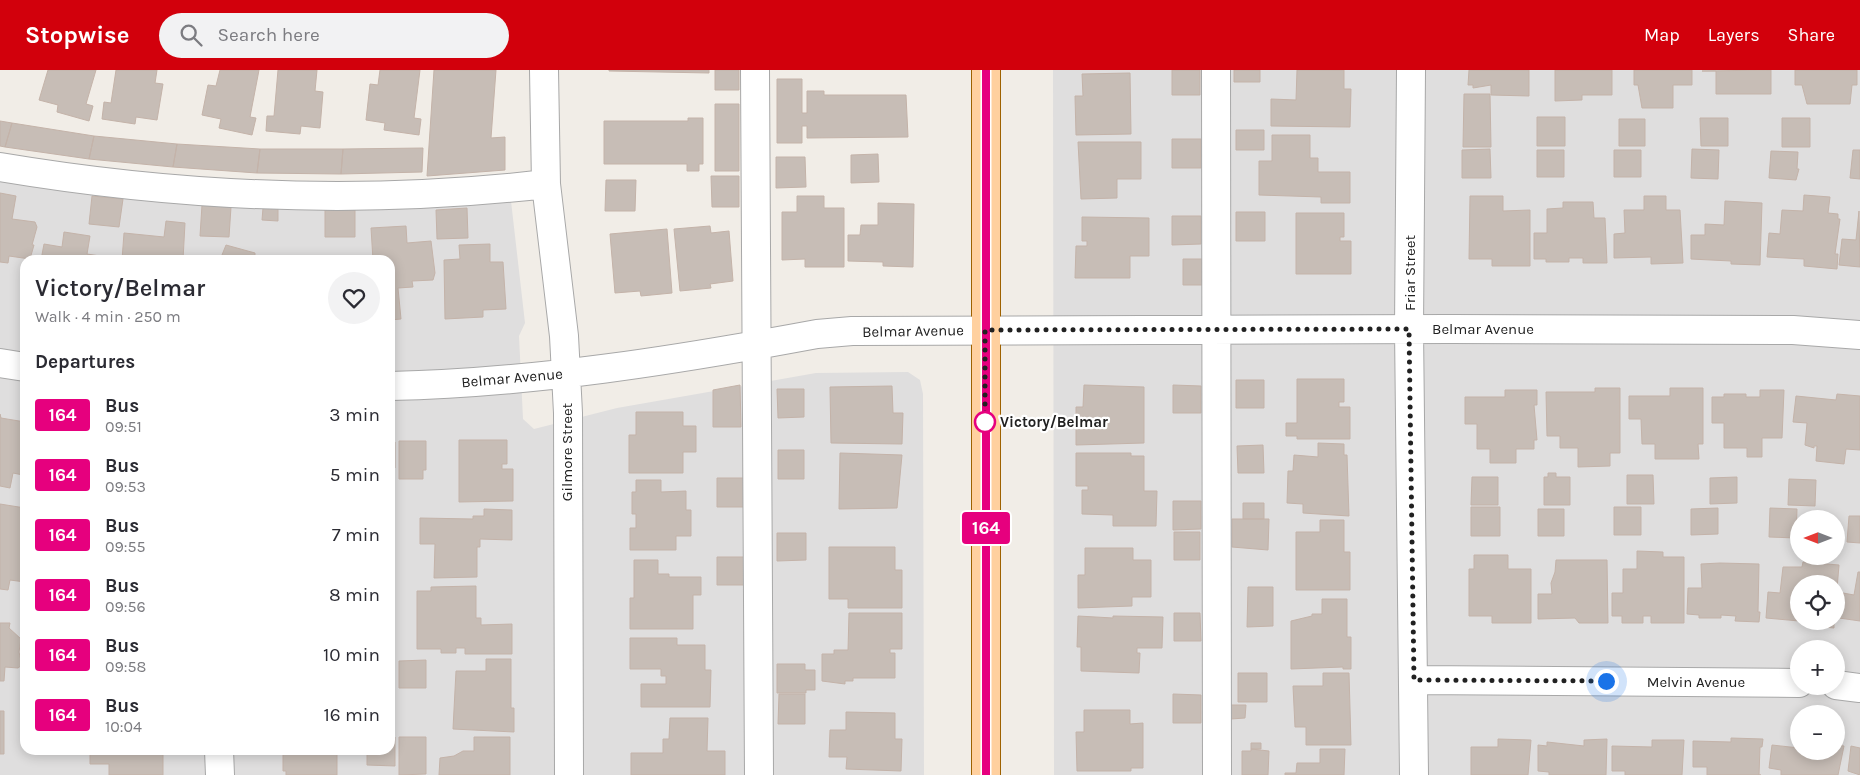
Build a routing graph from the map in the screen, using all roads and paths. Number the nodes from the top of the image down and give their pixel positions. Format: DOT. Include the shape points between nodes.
graph roads {
  1 [pos="544,70"];
  2 [pos="755,70"];
  3 [pos="986,70"];
  4 [pos="1216,70"];
  5 [pos="1411,70"];
  6 [pos="0,167"];
  7 [pos="546,184"];
  8 [pos="1216,329"];
  9 [pos="1409,329"];
  10 [pos="985,330"];
  11 [pos="1860,335"];
  12 [pos="758,345"];
  13 [pos="0,362"];
  14 [pos="20,366"];
  15 [pos="566,373"];
  16 [pos="395,386"];
  17 [pos="1414,680"];
  18 [pos="1790,683"];
  19 [pos="1845,686"];
  20 [pos="1860,688"];
  21 [pos="220,755"];
  22 [pos="220,775"];
  23 [pos="569,775"];
  24 [pos="759,775"];
  25 [pos="986,775"];
  26 [pos="1217,775"];
  27 [pos="1414,775"];
  1 -- 7 [label="street, Gilmore Street"];
  2 -- 12 [label="street"];
  3 -- 10 [label="main road"];
  4 -- 8 [label="street"];
  5 -- 9 [label="street, Friar Street"];
  6 -- 7 [label="street" via="148,187 270,194 378,195"];
  7 -- 15 [label="street, Gilmore Street"];
  8 -- 9 [label="street, Belmar Avenue"];
  8 -- 10 [label="street, Belmar Avenue"];
  8 -- 26 [label="street"];
  9 -- 11 [label="street, Belmar Avenue" via="1793,330"];
  9 -- 17 [label="street, Friar Street"];
  10 -- 12 [label="street, Belmar Avenue" via="852,331"];
  10 -- 25 [label="main road"];
  12 -- 15 [label="street, Belmar Avenue"];
  12 -- 24 [label="street"];
  13 -- 14 [label="street"];
  15 -- 16 [label="street, Belmar Avenue"];
  15 -- 23 [label="street, Gilmore Street"];
  17 -- 18 [label="street, Melvin Avenue"];
  17 -- 27 [label="street, Friar Street"];
  19 -- 20 [label="street"];
  21 -- 22 [label="street"];
}
